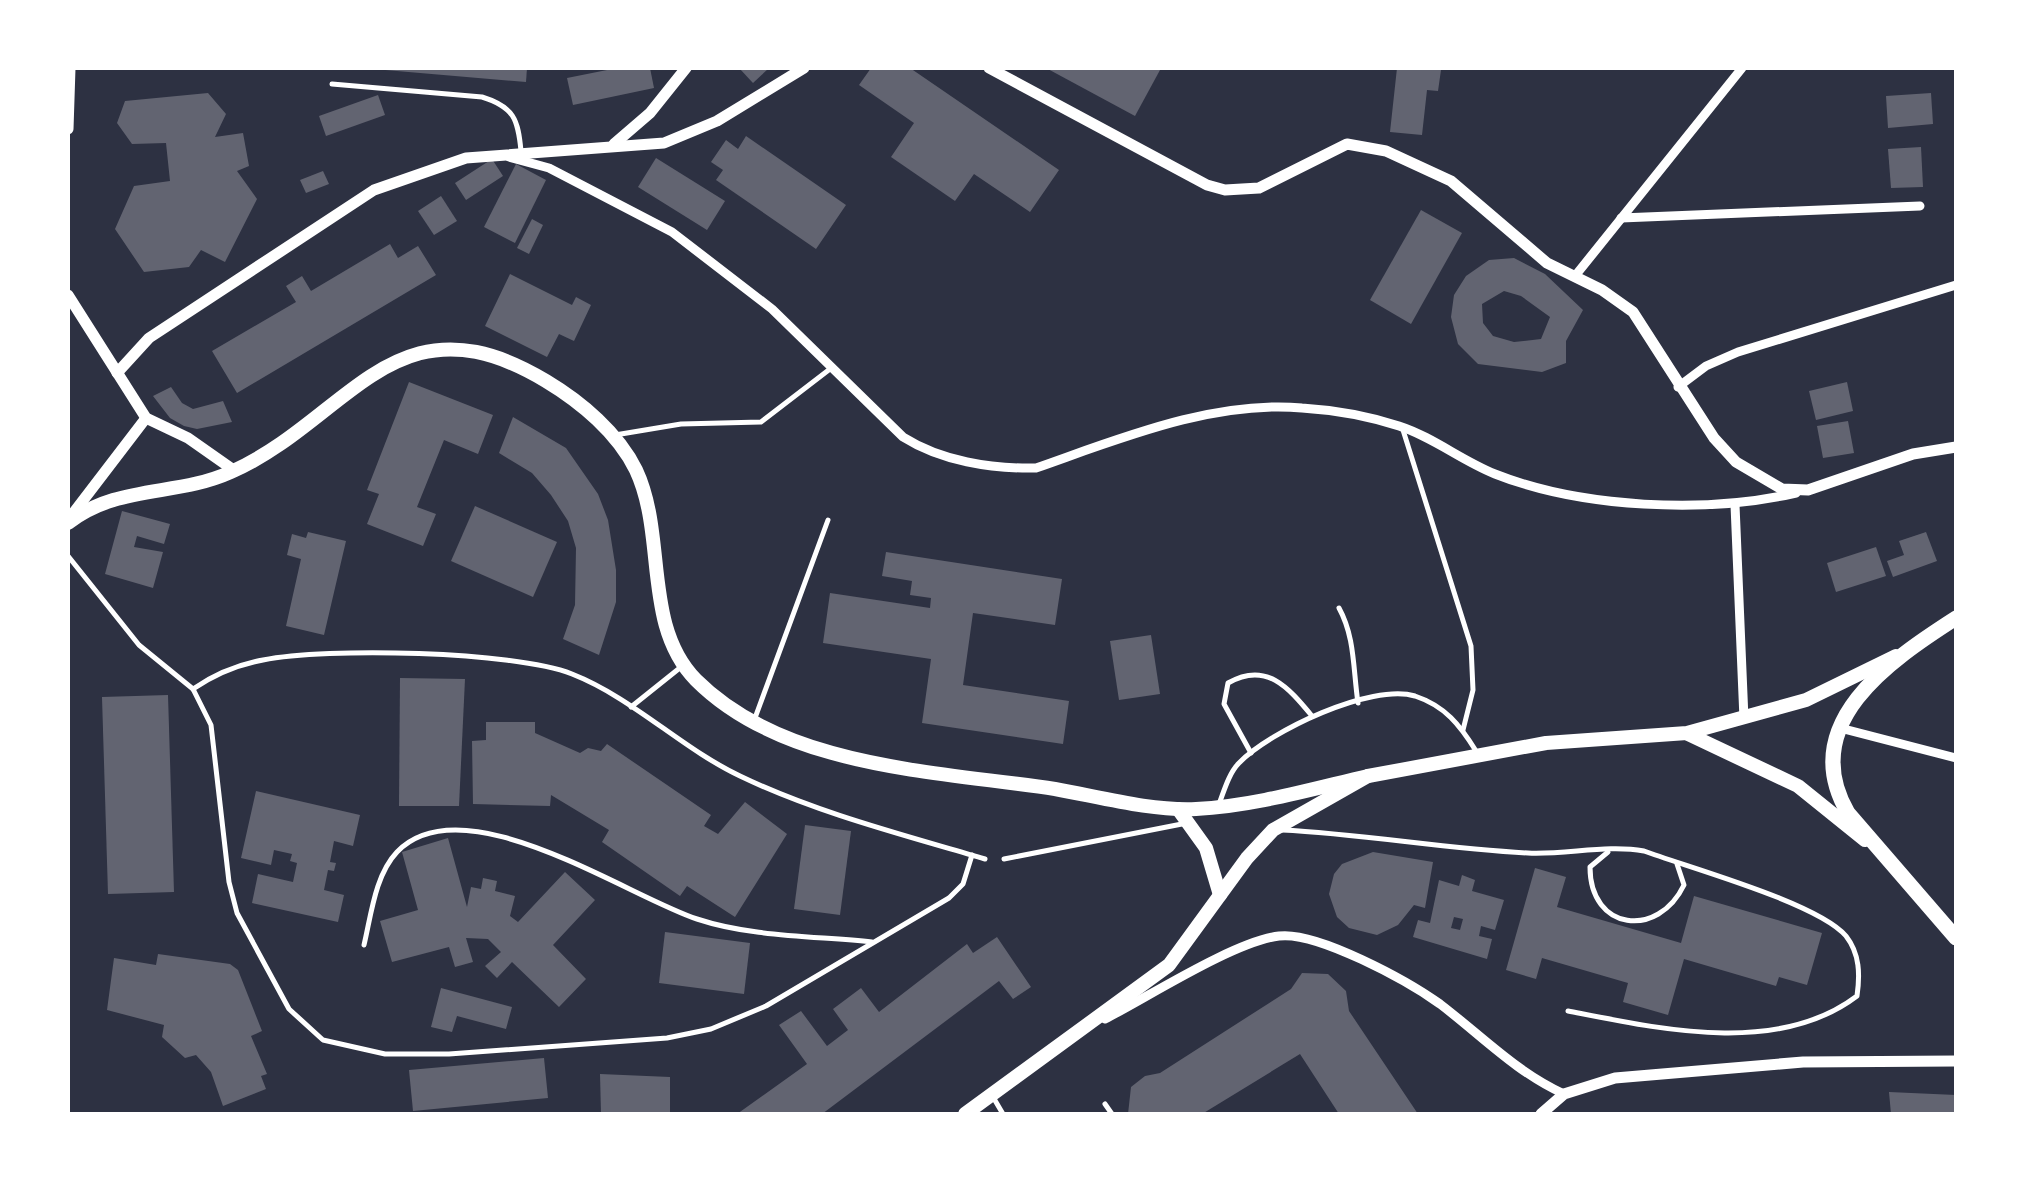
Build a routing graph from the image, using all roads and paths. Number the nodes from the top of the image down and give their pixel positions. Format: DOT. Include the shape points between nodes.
graph roads {
  1 [pos="70,68"];
  2 [pos="677,68"];
  3 [pos="686,68"];
  4 [pos="804,68"];
  5 [pos="989,68"];
  6 [pos="1742,68"];
  7 [pos="332,84"];
  8 [pos="670,90"];
  9 [pos="68,130"];
  10 [pos="611,146"];
  11 [pos="520,150"];
  12 [pos="466,158"];
  13 [pos="1920,206"];
  14 [pos="1621,218"];
  15 [pos="1574,276"];
  16 [pos="1956,286"];
  17 [pos="68,296"];
  18 [pos="832,367"];
  19 [pos="117,374"];
  20 [pos="1678,387"];
  21 [pos="146,418"];
  22 [pos="1402,426"];
  23 [pos="612,436"];
  24 [pos="1956,447"];
  25 [pos="234,471"];
  26 [pos="1808,490"];
  27 [pos="1735,504"];
  28 [pos="828,520"];
  29 [pos="68,522"];
  30 [pos="68,556"];
  31 [pos="1339,608"];
  32 [pos="1956,618"];
  33 [pos="1915,646"];
  34 [pos="683,665"];
  35 [pos="193,689"];
  36 [pos="1358,703"];
  37 [pos="631,706"];
  38 [pos="1312,716"];
  39 [pos="754,720"];
  40 [pos="1744,720"];
  41 [pos="1840,728"];
  42 [pos="1463,730"];
  43 [pos="1687,734"];
  44 [pos="1252,754"];
  45 [pos="1478,754"];
  46 [pos="1956,758"];
  47 [pos="1368,776"];
  48 [pos="1218,806"];
  49 [pos="1178,809"];
  50 [pos="1189,823"];
  51 [pos="1273,830"];
  52 [pos="1611,850"];
  53 [pos="972,855"];
  54 [pos="1004,858"];
  55 [pos="985,859"];
  56 [pos="1886,859"];
  57 [pos="1677,864"];
  58 [pos="1220,895"];
  59 [pos="1956,938"];
  60 [pos="875,942"];
  61 [pos="364,945"];
  62 [pos="1568,1010"];
  63 [pos="1076,1034"];
  64 [pos="1956,1061"];
  65 [pos="1564,1094"];
  66 [pos="992,1095"];
  67 [pos="1105,1104"];
  68 [pos="965,1114"];
  69 [pos="1004,1114"];
  70 [pos="1112,1114"];
  71 [pos="1542,1114"];
  1 -- 9 [label="street"];
  2 -- 8 [label="street"];
  3 -- 8 [label="street"];
  4 -- 10 [label="street" via="683,136"];
  5 -- 15 [label="street" via="1225,190 1260,188 1347,144 1386,151 1451,182 1547,263"];
  6 -- 14 [label="street"];
  7 -- 11 [label="lane" via="502,103 518,122"];
  8 -- 10 [label="street"];
  10 -- 11 [label="street"];
  11 -- 12 [label="street"];
  12 -- 18 [label="street" via="513,157 549,168 672,232 742,283"];
  12 -- 19 [label="street" via="374,190 149,338"];
  13 -- 14 [label="street"];
  14 -- 15 [label="street"];
  15 -- 20 [label="street" via="1633,312"];
  16 -- 20 [label="street" via="1738,352"];
  17 -- 19 [label="street"];
  18 -- 22 [label="street" via="924,450 1010,469 1036,468 1247,408 1316,409"];
  18 -- 23 [label="lane" via="761,422 682,424"];
  19 -- 21 [label="street"];
  20 -- 26 [label="street" via="1736,462 1782,489"];
  21 -- 25 [label="street"];
  21 -- 29 [label="street"];
  22 -- 27 [label="street" via="1496,474 1569,492 1672,505"];
  22 -- 42 [label="lane" via="1472,646 1474,690"];
  23 -- 25 [label="main road" via="536,375 478,354 437,349 377,372"];
  23 -- 34 [label="main road" via="643,490 663,612"];
  24 -- 26 [label="street" via="1913,454"];
  25 -- 29 [label="main road" via="195,486 117,496"];
  26 -- 27 [label="street"];
  27 -- 40 [label="street"];
  28 -- 39 [label="lane"];
  30 -- 35 [label="lane" via="139,645"];
  31 -- 36 [label="lane" via="1354,634 1350,660"];
  32 -- 33 [label="highway"];
  33 -- 40 [label="main road" via="1806,700"];
  33 -- 41 [label="highway" via="1869,684"];
  34 -- 37 [label="lane"];
  34 -- 39 [label="main road"];
  35 -- 37 [label="lane" via="232,667 266,659 418,655 533,663 572,674"];
  35 -- 60 [label="lane" via="211,725 237,913 289,1008 324,1040 385,1054 448,1054 667,1038 766,1006"];
  36 -- 38 [label="lane"];
  36 -- 42 [label="lane" via="1388,694 1413,696 1448,712"];
  37 -- 53 [label="lane" via="740,776"];
  38 -- 44 [label="lane"];
  38 -- 44 [label="lane" via="1260,673 1228,682 1224,704"];
  39 -- 49 [label="main road" via="799,741 871,760"];
  40 -- 43 [label="main road"];
  41 -- 46 [label="street"];
  41 -- 56 [label="highway" via="1830,767 1835,791"];
  42 -- 45 [label="lane"];
  43 -- 45 [label="main road" via="1598,736"];
  43 -- 56 [label="main road" via="1798,786"];
  44 -- 48 [label="lane" via="1238,764"];
  45 -- 47 [label="main road"];
  47 -- 48 [label="main road"];
  47 -- 51 [label="main road"];
  48 -- 49 [label="main road"];
  49 -- 50 [label="main road"];
  50 -- 54 [label="lane"];
  50 -- 58 [label="main road" via="1213,862"];
  51 -- 52 [label="lane" via="1527,853"];
  51 -- 58 [label="main road"];
  52 -- 57 [label="lane"];
  52 -- 57 [label="lane" via="1590,867 1590,885 1599,907 1622,920 1644,920 1676,901 1684,885"];
  53 -- 55 [label="lane"];
  53 -- 60 [label="lane" via="963,884 949,898"];
  56 -- 59 [label="highway"];
  57 -- 62 [label="lane" via="1808,908 1846,936 1860,969 1857,996 1832,1015 1791,1029 1660,1029"];
  58 -- 63 [label="main road" via="1169,964"];
  60 -- 61 [label="lane" via="698,920 552,853 452,831 419,837 396,852"];
  63 -- 65 [label="street" via="1246,946 1301,937 1438,1002 1534,1081"];
  63 -- 66 [label="main road"];
  64 -- 65 [label="street" via="1898,1058 1663,1072"];
  65 -- 71 [label="street"];
  66 -- 68 [label="main road"];
  66 -- 69 [label="lane"];
  67 -- 70 [label="lane"];
}
